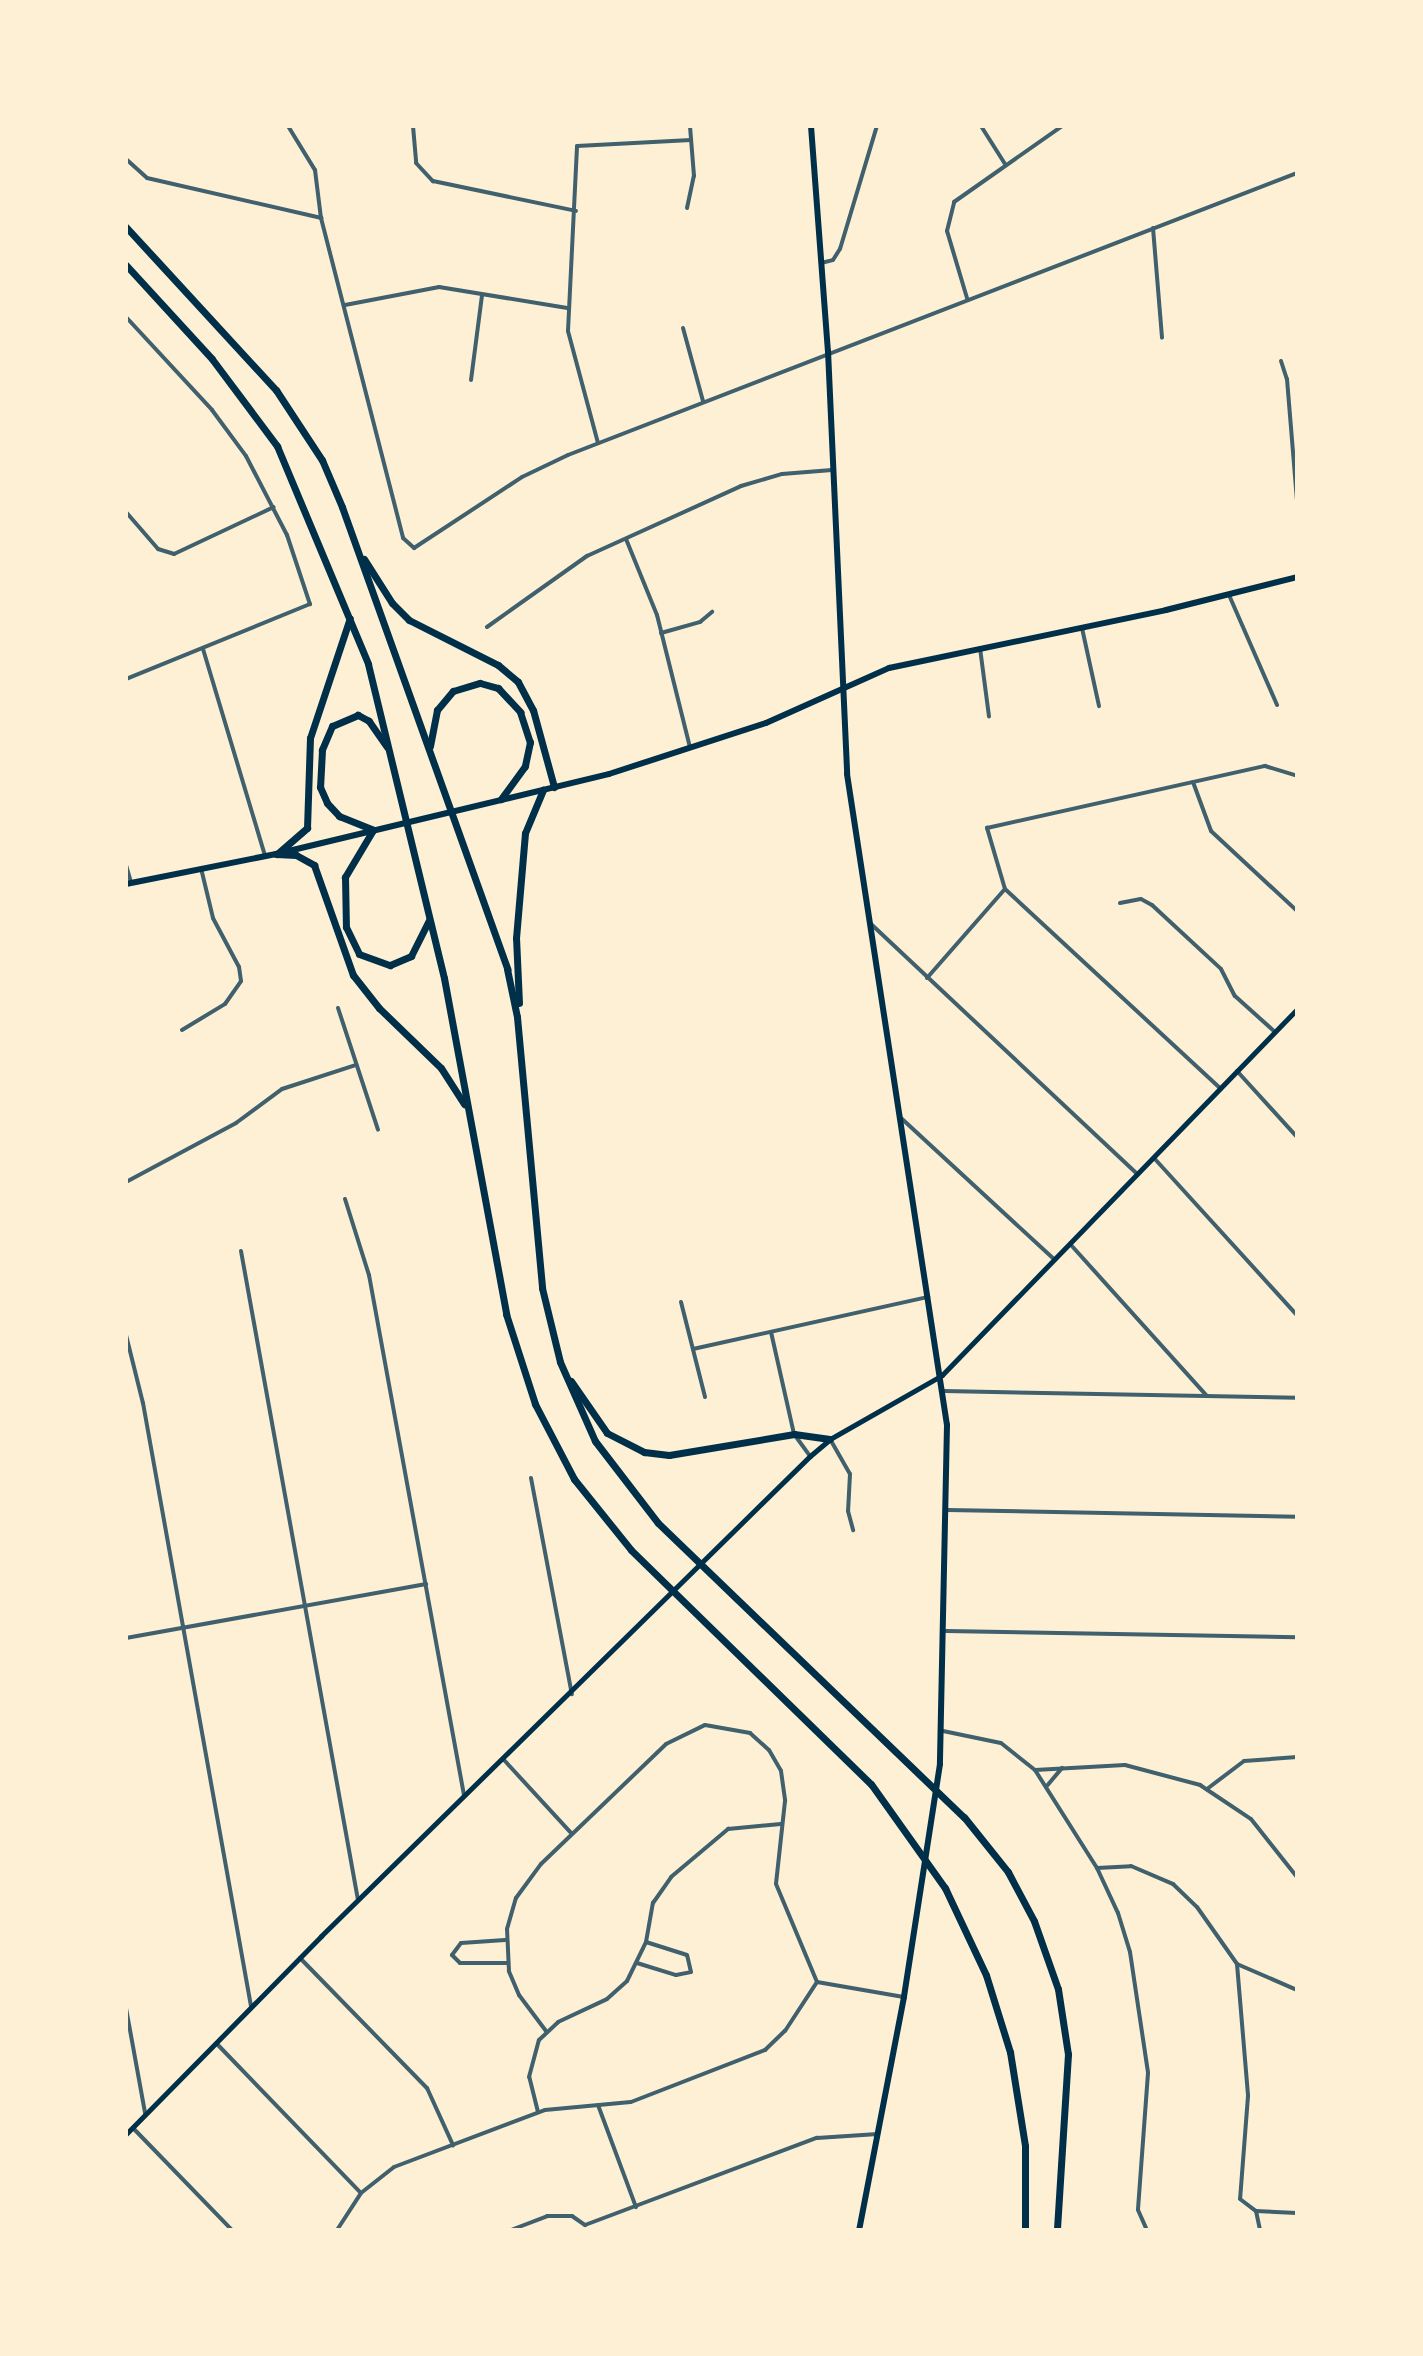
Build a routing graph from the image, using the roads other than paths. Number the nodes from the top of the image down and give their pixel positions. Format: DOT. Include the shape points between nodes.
graph roads {
  1 [pos="288,126"];
  2 [pos="413,126"];
  3 [pos="690,126"];
  4 [pos="811,126"];
  5 [pos="877,126"];
  6 [pos="981,126"];
  7 [pos="1062,126"];
  8 [pos="691,140"];
  9 [pos="126,159"];
  10 [pos="1005,164"];
  11 [pos="1297,173"];
  12 [pos="687,208"];
  13 [pos="576,211"];
  14 [pos="321,218"];
  15 [pos="126,227"];
  16 [pos="1153,228"];
  17 [pos="821,263"];
  18 [pos="126,265"];
  19 [pos="482,295"];
  20 [pos="967,298"];
  21 [pos="345,305"];
  22 [pos="568,308"];
  23 [pos="126,317"];
  24 [pos="683,328"];
  25 [pos="1162,338"];
  26 [pos="828,351"];
  27 [pos="1281,361"];
  28 [pos="471,380"];
  29 [pos="703,401"];
  30 [pos="598,443"];
  31 [pos="832,470"];
  32 [pos="1297,500"];
  33 [pos="274,507"];
  34 [pos="126,512"];
  35 [pos="626,539"];
  36 [pos="356,546"];
  37 [pos="1297,577"];
  38 [pos="1229,595"];
  39 [pos="712,612"];
  40 [pos="350,618"];
  41 [pos="487,627"];
  42 [pos="1082,628"];
  43 [pos="661,633"];
  44 [pos="980,647"];
  45 [pos="203,649"];
  46 [pos="126,679"];
  47 [pos="842,688"];
  48 [pos="1277,705"];
  49 [pos="1099,706"];
  50 [pos="989,716"];
  51 [pos="691,750"];
  52 [pos="392,754"];
  53 [pos="431,756"];
  54 [pos="1297,776"];
  55 [pos="1193,782"];
  56 [pos="554,787"];
  57 [pos="543,790"];
  58 [pos="501,799"];
  59 [pos="373,830"];
  60 [pos="276,854"];
  61 [pos="265,856"];
  62 [pos="126,865"];
  63 [pos="201,868"];
  64 [pos="129,883"];
  65 [pos="1005,889"];
  66 [pos="1120,903"];
  67 [pos="1297,911"];
  68 [pos="430,918"];
  69 [pos="869,922"];
  70 [pos="927,978"];
  71 [pos="338,1008"];
  72 [pos="1297,1009"];
  73 [pos="182,1030"];
  74 [pos="1275,1032"];
  75 [pos="356,1065"];
  76 [pos="522,1070"];
  77 [pos="1237,1071"];
  78 [pos="1221,1089"];
  79 [pos="467,1108"];
  80 [pos="900,1117"];
  81 [pos="378,1130"];
  82 [pos="1297,1137"];
  83 [pos="1154,1158"];
  84 [pos="1138,1175"];
  85 [pos="126,1182"];
  86 [pos="345,1199"];
  87 [pos="1071,1245"];
  88 [pos="241,1251"];
  89 [pos="1055,1260"];
  90 [pos="928,1297"];
  91 [pos="681,1302"];
  92 [pos="1297,1315"];
  93 [pos="771,1332"];
  94 [pos="126,1335"];
  95 [pos="693,1349"];
  96 [pos="560,1362"];
  97 [pos="942,1375"];
  98 [pos="944,1391"];
  99 [pos="1207,1396"];
  100 [pos="705,1397"];
  101 [pos="1297,1398"];
  102 [pos="794,1434"];
  103 [pos="830,1439"];
  104 [pos="810,1456"];
  105 [pos="531,1478"];
  106 [pos="947,1510"];
  107 [pos="1297,1517"];
  108 [pos="853,1530"];
  109 [pos="426,1584"];
  110 [pos="304,1606"];
  111 [pos="183,1627"];
  112 [pos="946,1631"];
  113 [pos="1297,1637"];
  114 [pos="126,1638"];
  115 [pos="572,1694"];
  116 [pos="943,1731"];
  117 [pos="1297,1736"];
  118 [pos="1297,1757"];
  119 [pos="504,1760"];
  120 [pos="1064,1767"];
  121 [pos="1035,1770"];
  122 [pos="1046,1787"];
  123 [pos="1207,1789"];
  124 [pos="464,1798"];
  125 [pos="781,1824"];
  126 [pos="572,1834"];
  127 [pos="1097,1868"];
  128 [pos="1297,1877"];
  129 [pos="358,1900"];
  130 [pos="506,1940"];
  131 [pos="646,1942"];
  132 [pos="299,1957"];
  133 [pos="508,1963"];
  134 [pos="637,1963"];
  135 [pos="1237,1964"];
  136 [pos="817,1982"];
  137 [pos="1297,1990"];
  138 [pos="904,1997"];
  139 [pos="126,2008"];
  140 [pos="251,2008"];
  141 [pos="546,2031"];
  142 [pos="217,2044"];
  143 [pos="598,2105"];
  144 [pos="538,2112"];
  145 [pos="145,2116"];
  146 [pos="133,2128"];
  147 [pos="126,2134"];
  148 [pos="879,2134"];
  149 [pos="453,2145"];
  150 [pos="361,2193"];
  151 [pos="636,2207"];
  152 [pos="1256,2211"];
  153 [pos="1297,2213"];
  154 [pos="584,2228"];
  155 [pos="232,2230"];
  156 [pos="337,2230"];
  157 [pos="511,2230"];
  158 [pos="859,2230"];
  159 [pos="1025,2230"];
  160 [pos="1059,2230"];
  161 [pos="1147,2230"];
  162 [pos="1260,2230"];
  1 -- 14 [label="street" via="315,170"];
  2 -- 13 [label="street" via="416,163 433,181"];
  3 -- 8 [label="street"];
  4 -- 17 [label="main road"];
  5 -- 17 [label="street" via="840,249 833,260"];
  6 -- 10 [label="street"];
  7 -- 10 [label="street"];
  8 -- 12 [label="street" via="694,176"];
  8 -- 13 [label="street" via="577,146"];
  9 -- 14 [label="street" via="147,178"];
  10 -- 20 [label="street" via="966,190 949,213 947,231"];
  11 -- 16 [label="street"];
  13 -- 22 [label="street"];
  14 -- 21 [label="street"];
  15 -- 36 [label="highway" via="295,415 332,482"];
  16 -- 20 [label="street"];
  16 -- 25 [label="street"];
  17 -- 26 [label="main road"];
  18 -- 40 [label="highway" via="226,376 277,446"];
  19 -- 21 [label="street" via="422,287"];
  19 -- 22 [label="street"];
  19 -- 28 [label="street"];
  20 -- 26 [label="street"];
  21 -- 30 [label="street" via="405,543 412,548 423,546 522,477"];
  22 -- 30 [label="street" via="573,361"];
  23 -- 33 [label="street" via="221,421"];
  24 -- 29 [label="street"];
  26 -- 29 [label="street"];
  26 -- 31 [label="main road"];
  27 -- 32 [label="street"];
  29 -- 30 [label="street"];
  31 -- 35 [label="street" via="754,481"];
  31 -- 47 [label="main road"];
  33 -- 34 [label="street" via="174,554 158,549"];
  33 -- 45 [label="street" via="310,604"];
  35 -- 41 [label="street" via="578,561"];
  35 -- 43 [label="street"];
  36 -- 53 [label="highway"];
  36 -- 56 [label="highway" via="409,620 498,665 518,682 533,710"];
  37 -- 38 [label="main road"];
  38 -- 42 [label="main road"];
  38 -- 48 [label="street"];
  39 -- 43 [label="street" via="700,622"];
  40 -- 52 [label="highway"];
  40 -- 60 [label="highway" via="310,738 307,828"];
  42 -- 44 [label="main road"];
  42 -- 49 [label="street"];
  43 -- 51 [label="street"];
  44 -- 47 [label="main road" via="889,668"];
  44 -- 50 [label="street"];
  45 -- 46 [label="street"];
  45 -- 61 [label="street"];
  47 -- 51 [label="main road"];
  47 -- 69 [label="main road" via="850,803"];
  51 -- 56 [label="main road"];
  52 -- 59 [label="highway" via="369,721 358,715 332,726 322,750 320,787 327,803 339,816"];
  52 -- 68 [label="highway"];
  53 -- 58 [label="highway" via="433,719 446,697 465,685 498,688 520,712 530,742 525,766"];
  53 -- 76 [label="highway" via="507,969"];
  54 -- 55 [label="street" via="1265,766"];
  55 -- 65 [label="street" via="987,828"];
  55 -- 67 [label="street" via="1211,831"];
  56 -- 57 [label="main road"];
  57 -- 58 [label="main road"];
  57 -- 76 [label="highway" via="527,819 517,918"];
  58 -- 59 [label="main road"];
  59 -- 60 [label="main road"];
  59 -- 68 [label="highway" via="345,877 344,915 351,943 378,965 403,962 416,950"];
  60 -- 61 [label="main road"];
  60 -- 79 [label="highway" via="296,855 314,865 353,975 441,1068"];
  61 -- 63 [label="main road"];
  62 -- 64 [label="street"];
  63 -- 64 [label="main road"];
  63 -- 73 [label="street" via="213,918 241,981 225,1004"];
  65 -- 70 [label="street"];
  65 -- 78 [label="street"];
  66 -- 74 [label="street" via="1141,899 1152,905 1221,969 1235,996"];
  68 -- 79 [label="highway"];
  69 -- 70 [label="street"];
  69 -- 80 [label="main road"];
  70 -- 84 [label="street"];
  71 -- 75 [label="street"];
  72 -- 74 [label="main road"];
  74 -- 77 [label="main road"];
  75 -- 81 [label="street"];
  75 -- 85 [label="street" via="282,1089 236,1123"];
  76 -- 96 [label="highway" via="542,1288"];
  77 -- 78 [label="main road"];
  77 -- 82 [label="street"];
  78 -- 83 [label="main road"];
  79 -- 159 [label="highway" via="515,1349 561,1457 631,1550 850,1761 911,1834 945,1888 986,1975 1010,2052 1025,2146"];
  80 -- 89 [label="street"];
  80 -- 90 [label="main road"];
  83 -- 84 [label="main road"];
  83 -- 92 [label="street"];
  84 -- 87 [label="main road"];
  86 -- 109 [label="street" via="369,1275"];
  87 -- 89 [label="main road"];
  87 -- 99 [label="street"];
  88 -- 110 [label="street"];
  89 -- 97 [label="main road"];
  90 -- 93 [label="street"];
  90 -- 97 [label="main road"];
  91 -- 95 [label="street"];
  93 -- 95 [label="street"];
  93 -- 102 [label="street"];
  94 -- 111 [label="street"];
  95 -- 100 [label="street"];
  96 -- 102 [label="highway" via="602,1429 637,1450 669,1455"];
  96 -- 160 [label="highway" via="595,1441 634,1497 964,1817 1019,1890 1058,1989 1069,2084"];
  97 -- 98 [label="main road"];
  97 -- 103 [label="main road"];
  98 -- 99 [label="street"];
  98 -- 106 [label="main road"];
  99 -- 101 [label="street"];
  102 -- 103 [label="highway"];
  102 -- 104 [label="street"];
  103 -- 104 [label="main road"];
  103 -- 108 [label="street" via="849,1468"];
  104 -- 115 [label="main road"];
  105 -- 115 [label="street"];
  106 -- 107 [label="street"];
  106 -- 112 [label="main road"];
  109 -- 110 [label="street"];
  109 -- 124 [label="street"];
  110 -- 111 [label="street"];
  110 -- 129 [label="street"];
  111 -- 114 [label="street"];
  111 -- 140 [label="street"];
  112 -- 113 [label="street"];
  112 -- 116 [label="main road"];
  115 -- 119 [label="main road"];
  116 -- 121 [label="street" via="1001,1743"];
  116 -- 138 [label="main road"];
  117 -- 118 [label="street"];
  118 -- 123 [label="street" via="1244,1761"];
  119 -- 124 [label="main road"];
  119 -- 126 [label="street"];
  120 -- 121 [label="street"];
  120 -- 122 [label="street"];
  120 -- 123 [label="street" via="1144,1767"];
  121 -- 122 [label="street"];
  122 -- 127 [label="street"];
  123 -- 128 [label="street" via="1251,1819"];
  124 -- 129 [label="main road"];
  125 -- 126 [label="street" via="781,1771 765,1745 744,1730 716,1724 690,1728"];
  125 -- 131 [label="street" via="742,1825 710,1841 658,1893"];
  125 -- 136 [label="street" via="776,1884"];
  126 -- 130 [label="street" via="524,1884 510,1913"];
  127 -- 135 [label="street" via="1131,1866 1173,1884 1197,1907"];
  127 -- 161 [label="street" via="1126,1936 1144,2036 1148,2091 1138,2216"];
  129 -- 132 [label="main road"];
  130 -- 133 [label="street"];
  130 -- 133 [label="street" via="461,1943 452,1955 460,1963"];
  131 -- 134 [label="street"];
  131 -- 134 [label="street" via="687,1955 692,1968 676,1975"];
  132 -- 140 [label="main road"];
  132 -- 149 [label="street" via="427,2088"];
  133 -- 141 [label="street" via="519,1995"];
  134 -- 141 [label="street" via="607,1999"];
  135 -- 137 [label="street"];
  135 -- 152 [label="street" via="1248,2096 1240,2199"];
  136 -- 138 [label="street"];
  136 -- 143 [label="street" via="785,2031 765,2050 631,2102"];
  138 -- 148 [label="main road"];
  139 -- 145 [label="street"];
  140 -- 142 [label="main road"];
  141 -- 144 [label="street" via="530,2068"];
  142 -- 145 [label="main road"];
  142 -- 150 [label="street"];
  143 -- 144 [label="street"];
  143 -- 151 [label="street"];
  144 -- 149 [label="street"];
  145 -- 146 [label="main road"];
  146 -- 147 [label="main road"];
  146 -- 155 [label="street"];
  148 -- 151 [label="street" via="817,2138"];
  148 -- 158 [label="main road"];
  149 -- 150 [label="street" via="394,2167"];
  150 -- 156 [label="street"];
  151 -- 154 [label="street"];
  152 -- 153 [label="street"];
  152 -- 162 [label="street"];
  154 -- 157 [label="street" via="572,2216 547,2216"];
}
